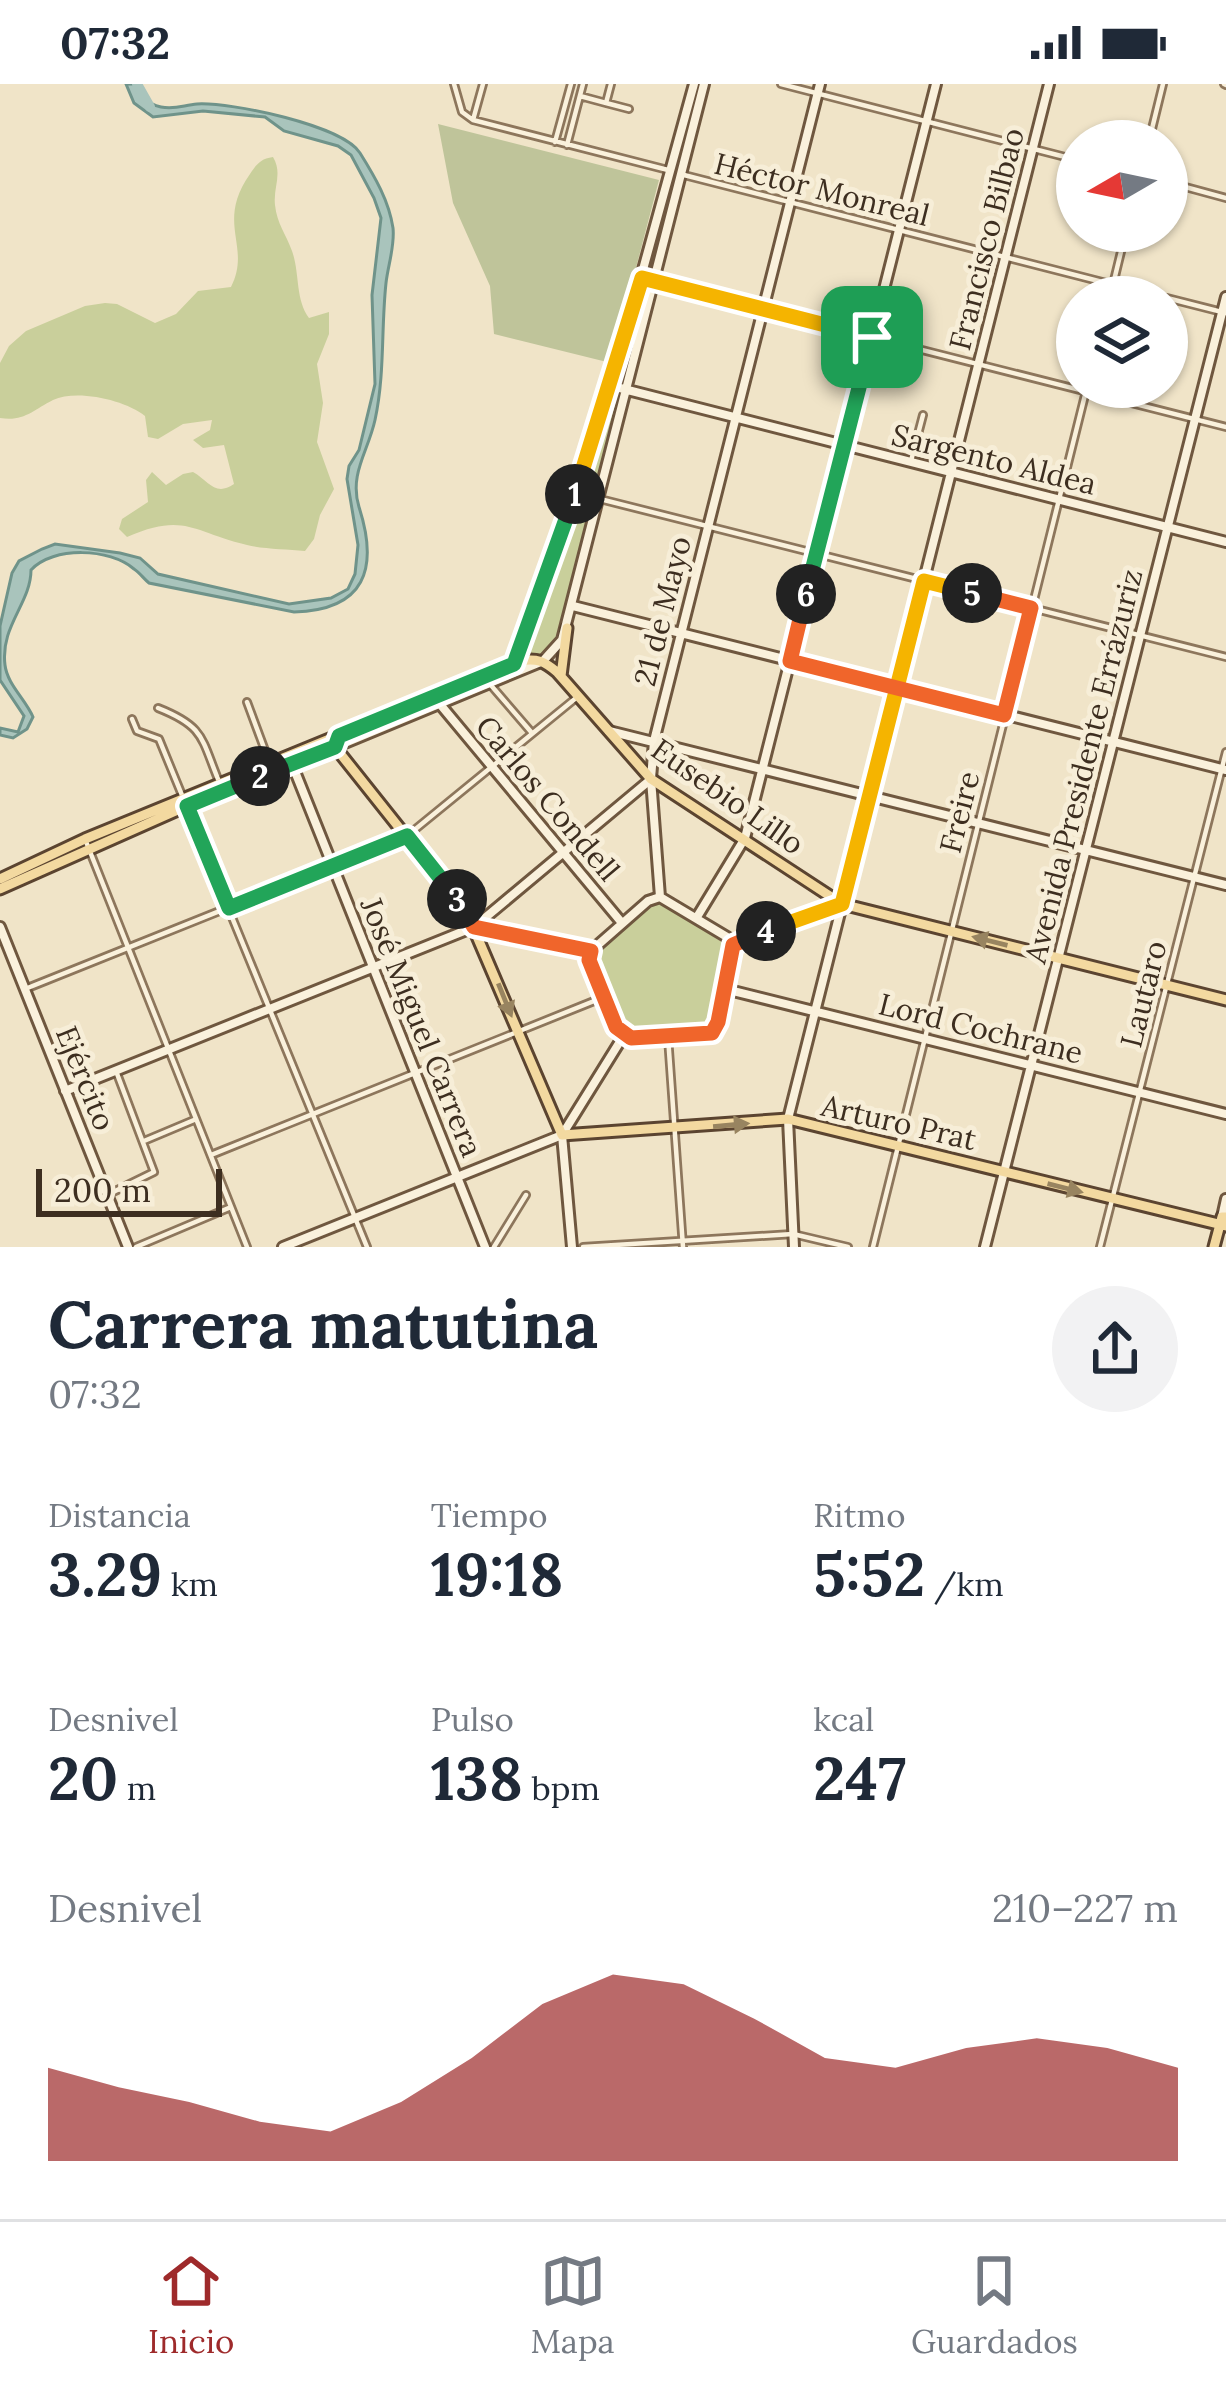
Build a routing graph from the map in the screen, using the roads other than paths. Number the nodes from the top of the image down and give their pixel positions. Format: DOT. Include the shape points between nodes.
graph roads {
  1 [pos="454,84"];
  2 [pos="483,84"];
  3 [pos="571,84"];
  4 [pos="583,84"];
  5 [pos="611,84"];
  6 [pos="694,84"];
  7 [pos="704,84"];
  8 [pos="781,84"];
  9 [pos="936,84"];
  10 [pos="1049,84"];
  11 [pos="1163,84"];
  12 [pos="818,89"];
  13 [pos="580,96"];
  14 [pos="606,103"];
  15 [pos="629,109"];
  16 [pos="473,119"];
  17 [pos="1154,120"];
  18 [pos="926,121"];
  19 [pos="555,142"];
  20 [pos="567,145"];
  21 [pos="1033,148"];
  22 [pos="1056,154"];
  23 [pos="676,173"];
  24 [pos="1188,187"];
  25 [pos="1226,197"];
  26 [pos="790,202"];
  27 [pos="899,230"];
  28 [pos="1006,257"];
  29 [pos="1079,276"];
  30 [pos="642,278"];
  31 [pos="653,281"];
  32 [pos="1226,297"];
  33 [pos="1188,304"];
  34 [pos="763,309"];
  35 [pos="1224,313"];
  36 [pos="872,337"];
  37 [pos="979,364"];
  38 [pos="1056,382"];
  39 [pos="612,386"];
  40 [pos="627,390"];
  41 [pos="1081,408"];
  42 [pos="1153,408"];
  43 [pos="923,415"];
  44 [pos="735,418"];
  45 [pos="1195,420"];
  46 [pos="1226,428"];
  47 [pos="844,446"];
  48 [pos="910,462"];
  49 [pos="951,473"];
  50 [pos="579,483"];
  51 [pos="600,499"];
  52 [pos="1058,500"];
  53 [pos="708,526"];
  54 [pos="1168,528"];
  55 [pos="1226,542"];
  56 [pos="817,554"];
  57 [pos="924,581"];
  58 [pos="573,607"];
  59 [pos="1031,608"];
  60 [pos="567,628"];
  61 [pos="681,634"];
  62 [pos="1141,635"];
  63 [pos="1226,657"];
  64 [pos="543,661"];
  65 [pos="790,661"];
  66 [pos="514,664"];
  67 [pos="561,676"];
  68 [pos="490,683"];
  69 [pos="897,688"];
  70 [pos="578,696"];
  71 [pos="438,700"];
  72 [pos="247,702"];
  73 [pos="158,708"];
  74 [pos="1004,715"];
  75 [pos="132,719"];
  76 [pos="607,730"];
  77 [pos="532,733"];
  78 [pos="337,741"];
  79 [pos="654,741"];
  80 [pos="1114,743"];
  81 [pos="1226,752"];
  82 [pos="291,760"];
  83 [pos="270,764"];
  84 [pos="491,768"];
  85 [pos="763,768"];
  86 [pos="1224,770"];
  87 [pos="651,779"];
  88 [pos="220,784"];
  89 [pos="869,796"];
  90 [pos="186,802"];
  91 [pos="978,823"];
  92 [pos="407,836"];
  93 [pos="745,838"];
  94 [pos="87,844"];
  95 [pos="1086,850"];
  96 [pos="562,852"];
  97 [pos="332,866"];
  98 [pos="1194,877"];
  99 [pos="0,879"];
  100 [pos="1226,885"];
  101 [pos="0,889"];
  102 [pos="660,897"];
  103 [pos="842,904"];
  104 [pos="229,908"];
  105 [pos="492,910"];
  106 [pos="697,917"];
  107 [pos="622,923"];
  108 [pos="0,927"];
  109 [pos="474,927"];
  110 [pos="496,929"];
  111 [pos="950,931"];
  112 [pos="733,945"];
  113 [pos="128,947"];
  114 [pos="591,951"];
  115 [pos="1058,958"];
  116 [pos="373,968"];
  117 [pos="1167,985"];
  118 [pos="25,989"];
  119 [pos="725,989"];
  120 [pos="604,997"];
  121 [pos="1226,1000"];
  122 [pos="271,1011"];
  123 [pos="814,1011"];
  124 [pos="518,1032"];
  125 [pos="624,1035"];
  126 [pos="668,1037"];
  127 [pos="923,1039"];
  128 [pos="169,1051"];
  129 [pos="1031,1065"];
  130 [pos="116,1071"];
  131 [pos="415,1073"];
  132 [pos="65,1090"];
  133 [pos="1139,1092"];
  134 [pos="313,1114"];
  135 [pos="1226,1114"];
  136 [pos="196,1119"];
  137 [pos="788,1119"];
  138 [pos="674,1129"];
  139 [pos="562,1135"];
  140 [pos="144,1141"];
  141 [pos="898,1145"];
  142 [pos="211,1155"];
  143 [pos="1004,1172"];
  144 [pos="457,1178"];
  145 [pos="107,1195"];
  146 [pos="526,1195"];
  147 [pos="1226,1199"];
  148 [pos="1112,1200"];
  149 [pos="231,1207"];
  150 [pos="355,1218"];
  151 [pos="1223,1221"];
  152 [pos="794,1234"];
  153 [pos="682,1243"];
  154 [pos="132,1247"];
  155 [pos="247,1247"];
  156 [pos="283,1247"];
  157 [pos="367,1247"];
  158 [pos="487,1247"];
  159 [pos="572,1247"];
  160 [pos="583,1247"];
  161 [pos="794,1247"];
  162 [pos="848,1247"];
  163 [pos="873,1247"];
  164 [pos="986,1247"];
  165 [pos="1100,1247"];
  166 [pos="1214,1247"];
  1 -- 16 [label="street" via="462,112"];
  2 -- 16 [label="street"];
  3 -- 19 [label="street"];
  4 -- 13 [label="street"];
  5 -- 14 [label="street"];
  6 -- 23 [label="street"];
  7 -- 23 [label="street"];
  8 -- 12 [label="street"];
  9 -- 18 [label="street"];
  10 -- 21 [label="street, Francisco Bilbao"];
  11 -- 17 [label="street"];
  12 -- 18 [label="street"];
  12 -- 26 [label="street, 21 de Mayo"];
  13 -- 14 [label="street"];
  13 -- 20 [label="street"];
  14 -- 15 [label="street"];
  16 -- 19 [label="street, Héctor Monreal"];
  18 -- 21 [label="street"];
  18 -- 27 [label="street"];
  19 -- 20 [label="street, Héctor Monreal"];
  20 -- 23 [label="street, Héctor Monreal"];
  21 -- 22 [label="street"];
  21 -- 28 [label="street, Francisco Bilbao"];
  23 -- 26 [label="street, Héctor Monreal"];
  23 -- 30 [label="street"];
  23 -- 31 [label="street"];
  24 -- 25 [label="street"];
  26 -- 27 [label="street, Héctor Monreal"];
  26 -- 34 [label="street, 21 de Mayo"];
  27 -- 28 [label="street, Héctor Monreal"];
  27 -- 36 [label="street"];
  28 -- 29 [label="street, Héctor Monreal"];
  28 -- 37 [label="street, Francisco Bilbao"];
  30 -- 31 [label="street"];
  30 -- 39 [label="street"];
  31 -- 34 [label="street"];
  31 -- 40 [label="street"];
  32 -- 35 [label="street, Avenida Presidente Errázuriz"];
  33 -- 35 [label="street, Héctor Monreal"];
  34 -- 36 [label="street"];
  34 -- 44 [label="street, 21 de Mayo"];
  35 -- 45 [label="street, Avenida Presidente Errázuriz"];
  36 -- 37 [label="street"];
  36 -- 47 [label="street"];
  37 -- 38 [label="street"];
  37 -- 49 [label="street, Francisco Bilbao"];
  39 -- 40 [label="street, Sargento Aldea"];
  39 -- 50 [label="street"];
  40 -- 44 [label="street, Sargento Aldea"];
  40 -- 51 [label="street"];
  41 -- 52 [label="street, Freire"];
  42 -- 45 [label="street"];
  43 -- 48 [label="street"];
  44 -- 47 [label="street, Sargento Aldea"];
  44 -- 53 [label="street, 21 de Mayo"];
  45 -- 46 [label="street"];
  45 -- 54 [label="street, Avenida Presidente Errázuriz"];
  47 -- 48 [label="street, Sargento Aldea"];
  47 -- 56 [label="street"];
  48 -- 49 [label="street, Sargento Aldea"];
  49 -- 52 [label="street, Sargento Aldea"];
  49 -- 57 [label="street, Francisco Bilbao"];
  50 -- 51 [label="street"];
  50 -- 66 [label="street"];
  51 -- 53 [label="street"];
  51 -- 58 [label="street"];
  52 -- 54 [label="street, Sargento Aldea"];
  52 -- 59 [label="street, Freire"];
  53 -- 56 [label="street"];
  53 -- 61 [label="street, 21 de Mayo"];
  54 -- 55 [label="street, Sargento Aldea"];
  54 -- 62 [label="street, Avenida Presidente Errázuriz"];
  56 -- 57 [label="street"];
  56 -- 65 [label="street"];
  57 -- 59 [label="street"];
  57 -- 69 [label="street, Francisco Bilbao"];
  58 -- 60 [label="street"];
  58 -- 61 [label="street"];
  59 -- 62 [label="street"];
  59 -- 74 [label="street, Freire"];
  60 -- 64 [label="street"];
  60 -- 67 [label="main road"];
  61 -- 65 [label="street"];
  61 -- 79 [label="street, 21 de Mayo"];
  62 -- 63 [label="street"];
  62 -- 80 [label="street, Avenida Presidente Errázuriz"];
  64 -- 66 [label="main road"];
  64 -- 67 [label="main road, Eusebio Lillo"];
  64 -- 68 [label="street"];
  65 -- 69 [label="street"];
  65 -- 85 [label="street"];
  66 -- 71 [label="main road"];
  67 -- 70 [label="main road, Eusebio Lillo"];
  68 -- 71 [label="street"];
  68 -- 77 [label="street"];
  69 -- 74 [label="street"];
  69 -- 89 [label="street, Francisco Bilbao"];
  70 -- 76 [label="main road, Eusebio Lillo"];
  70 -- 77 [label="street"];
  71 -- 78 [label="main road"];
  71 -- 84 [label="street, Carlos Condell"];
  72 -- 83 [label="street"];
  73 -- 88 [label="street" via="197,730"];
  74 -- 80 [label="street"];
  74 -- 91 [label="street, Freire"];
  75 -- 90 [label="street" via="137,731 159,740"];
  76 -- 79 [label="street"];
  76 -- 87 [label="main road, Eusebio Lillo"];
  77 -- 84 [label="street"];
  78 -- 82 [label="main road"];
  78 -- 92 [label="main road"];
  79 -- 85 [label="street"];
  79 -- 87 [label="street, 21 de Mayo"];
  80 -- 86 [label="street"];
  80 -- 95 [label="street, Avenida Presidente Errázuriz"];
  81 -- 86 [label="street, Lautaro"];
  82 -- 83 [label="main road"];
  82 -- 90 [label="main road"];
  82 -- 97 [label="street, José Miguel Carrera"];
  83 -- 88 [label="main road"];
  84 -- 92 [label="street"];
  84 -- 96 [label="street, Carlos Condell"];
  85 -- 89 [label="street"];
  85 -- 93 [label="street"];
  86 -- 98 [label="street, Lautaro"];
  87 -- 93 [label="main road, Eusebio Lillo"];
  87 -- 96 [label="street"];
  87 -- 102 [label="street, 21 de Mayo"];
  88 -- 90 [label="main road"];
  89 -- 91 [label="street"];
  89 -- 103 [label="street, Francisco Bilbao"];
  90 -- 94 [label="main road"];
  90 -- 104 [label="street"];
  91 -- 95 [label="street"];
  91 -- 111 [label="street, Freire"];
  92 -- 97 [label="street"];
  92 -- 109 [label="main road"];
  93 -- 103 [label="main road, Eusebio Lillo"];
  93 -- 106 [label="street"];
  94 -- 99 [label="main road"];
  94 -- 101 [label="main road"];
  94 -- 113 [label="street"];
  95 -- 98 [label="street"];
  95 -- 115 [label="street, Avenida Presidente Errázuriz"];
  96 -- 105 [label="street"];
  96 -- 107 [label="street, Carlos Condell"];
  97 -- 104 [label="street"];
  97 -- 116 [label="street, José Miguel Carrera"];
  98 -- 100 [label="street"];
  98 -- 117 [label="street, Lautaro"];
  102 -- 106 [label="street"];
  102 -- 107 [label="street"];
  103 -- 111 [label="main road, Eusebio Lillo"];
  103 -- 112 [label="street"];
  103 -- 123 [label="street, Francisco Bilbao"];
  104 -- 113 [label="street"];
  104 -- 122 [label="street"];
  105 -- 109 [label="street"];
  105 -- 110 [label="street"];
  106 -- 112 [label="street"];
  107 -- 114 [label="street"];
  108 -- 118 [label="street, Ejército"];
  109 -- 110 [label="street"];
  109 -- 116 [label="street"];
  109 -- 124 [label="main road, one-way"];
  110 -- 114 [label="street"];
  115 -- 111 [label="main road, Eusebio Lillo, one-way"];
  111 -- 127 [label="street, Freire"];
  112 -- 119 [label="street"];
  113 -- 118 [label="street"];
  113 -- 128 [label="street"];
  114 -- 120 [label="street"];
  115 -- 117 [label="main road, Eusebio Lillo"];
  115 -- 129 [label="street, Avenida Presidente Errázuriz"];
  116 -- 122 [label="street"];
  116 -- 131 [label="street, José Miguel Carrera"];
  117 -- 121 [label="main road, Eusebio Lillo"];
  117 -- 133 [label="street, Lautaro"];
  118 -- 132 [label="street, Ejército"];
  119 -- 123 [label="street, Lord Cochrane"];
  119 -- 126 [label="street" via="712,1033"];
  120 -- 124 [label="street"];
  120 -- 125 [label="street"];
  122 -- 128 [label="street"];
  122 -- 134 [label="street"];
  123 -- 127 [label="street, Lord Cochrane"];
  123 -- 137 [label="street, Francisco Bilbao"];
  124 -- 131 [label="street"];
  124 -- 139 [label="main road"];
  125 -- 126 [label="street"];
  125 -- 139 [label="street"];
  126 -- 138 [label="street"];
  127 -- 129 [label="street, Lord Cochrane"];
  127 -- 141 [label="street, Freire"];
  128 -- 130 [label="street"];
  128 -- 136 [label="street"];
  129 -- 133 [label="street, Lord Cochrane"];
  129 -- 143 [label="street, Avenida Presidente Errázuriz"];
  130 -- 132 [label="street"];
  130 -- 140 [label="street"];
  131 -- 134 [label="street"];
  131 -- 144 [label="street, José Miguel Carrera"];
  132 -- 145 [label="street, Ejército"];
  133 -- 135 [label="street, Lord Cochrane"];
  133 -- 148 [label="street, Lautaro"];
  134 -- 142 [label="street"];
  134 -- 150 [label="street"];
  136 -- 140 [label="street"];
  136 -- 142 [label="street"];
  138 -- 137 [label="main road, Arturo Prat, one-way"];
  137 -- 141 [label="main road, Arturo Prat"];
  137 -- 152 [label="street, Francisco Bilbao"];
  138 -- 139 [label="main road, Arturo Prat"];
  138 -- 153 [label="street"];
  139 -- 144 [label="street"];
  139 -- 159 [label="street"];
  140 -- 145 [label="street" via="154,1174"];
  141 -- 143 [label="main road, Arturo Prat"];
  141 -- 163 [label="street, Freire"];
  142 -- 149 [label="street"];
  143 -- 148 [label="main road, Arturo Prat, one-way"];
  143 -- 164 [label="street, Avenida Presidente Errázuriz"];
  144 -- 150 [label="street"];
  144 -- 158 [label="street, José Miguel Carrera"];
  145 -- 154 [label="street, Ejército"];
  146 -- 158 [label="street"];
  147 -- 151 [label="street"];
  148 -- 151 [label="main road, Arturo Prat"];
  148 -- 165 [label="street, Lautaro"];
  149 -- 154 [label="street"];
  149 -- 155 [label="street"];
  150 -- 156 [label="street"];
  150 -- 157 [label="street"];
  151 -- 166 [label="main road"];
  152 -- 153 [label="street"];
  152 -- 161 [label="street, Francisco Bilbao"];
  152 -- 162 [label="street"];
  153 -- 160 [label="street"];
}
